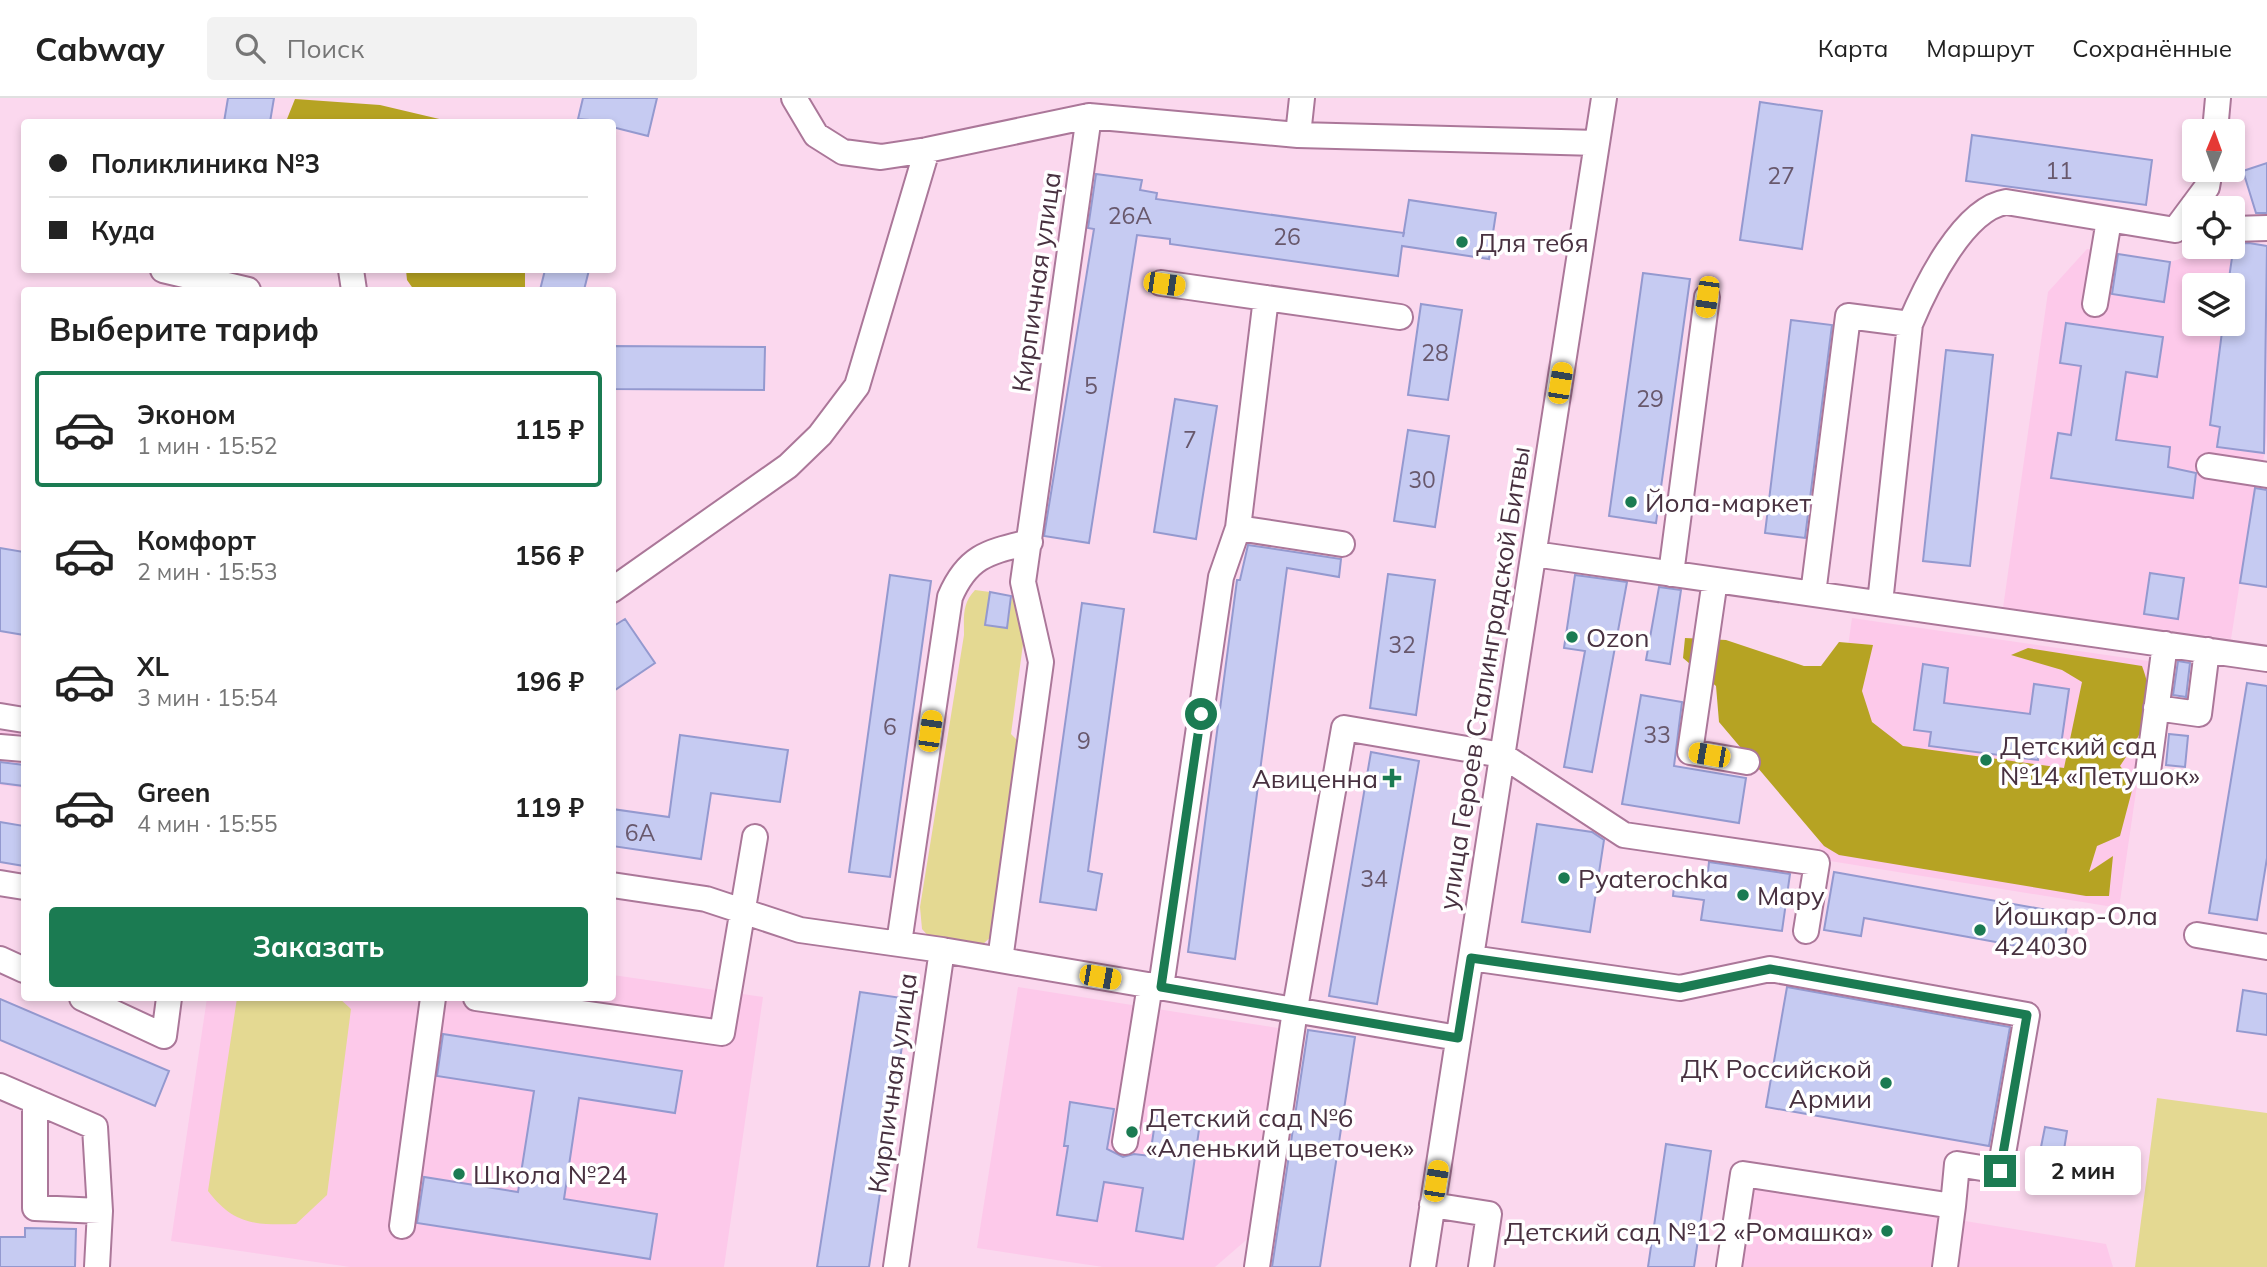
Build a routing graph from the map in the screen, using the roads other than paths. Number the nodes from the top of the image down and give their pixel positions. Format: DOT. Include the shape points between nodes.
graph roads {
  1 [pos="794,98"];
  2 [pos="1302,98"];
  3 [pos="1604,98"];
  4 [pos="2218,98"];
  5 [pos="1053,110"];
  6 [pos="1089,116"];
  7 [pos="2216,119"];
  8 [pos="1298,135"];
  9 [pos="1597,144"];
  10 [pos="927,150"];
  11 [pos="2109,220"];
  12 [pos="2267,228"];
  13 [pos="2245,229"];
  14 [pos="2182,230"];
  15 [pos="176,273"];
  16 [pos="1161,283"];
  17 [pos="235,287"];
  18 [pos="1707,297"];
  19 [pos="1266,298"];
  20 [pos="2095,304"];
  21 [pos="1400,317"];
  22 [pos="1910,324"];
  23 [pos="2208,466"];
  24 [pos="2267,475"];
  25 [pos="1238,528"];
  26 [pos="1030,542"];
  27 [pos="1342,544"];
  28 [pos="1534,554"];
  29 [pos="1671,574"];
  30 [pos="1715,580"];
  31 [pos="616,587"];
  32 [pos="1813,594"];
  33 [pos="1880,603"];
  34 [pos="2165,644"];
  35 [pos="2207,650"];
  36 [pos="2267,659"];
  37 [pos="2156,708"];
  38 [pos="0,716"];
  39 [pos="21,720"];
  40 [pos="0,747"];
  41 [pos="21,749"];
  42 [pos="1502,755"];
  43 [pos="1747,762"];
  44 [pos="2148,772"];
  45 [pos="755,837"];
  46 [pos="0,883"];
  47 [pos="21,886"];
  48 [pos="616,886"];
  49 [pos="743,909"];
  50 [pos="1806,932"];
  51 [pos="2197,935"];
  52 [pos="899,943"];
  53 [pos="2267,947"];
  54 [pos="942,950"];
  55 [pos="1471,958"];
  56 [pos="0,959"];
  57 [pos="1000,960"];
  58 [pos="21,969"];
  59 [pos="1155,986"];
  60 [pos="88,1001"];
  61 [pos="169,1001"];
  62 [pos="433,1001"];
  63 [pos="498,1001"];
  64 [pos="1295,1010"];
  65 [pos="1458,1038"];
  66 [pos="0,1086"];
  67 [pos="36,1101"];
  68 [pos="1125,1142"];
  69 [pos="1432,1205"];
  70 [pos="1953,1206"];
  71 [pos="100,1211"];
  72 [pos="401,1226"];
  73 [pos="97,1267"];
  74 [pos="896,1267"];
  75 [pos="1257,1267"];
  76 [pos="1423,1267"];
  77 [pos="1481,1267"];
  78 [pos="1729,1267"];
  79 [pos="1945,1267"];
  1 -- 10 [label="street" via="816,135 843,152 881,157"];
  2 -- 8 [label="street"];
  3 -- 9 [label="street, улица Героев Сталинградской Битвы"];
  4 -- 7 [label="street"];
  5 -- 6 [label="street"];
  5 -- 10 [label="street"];
  6 -- 8 [label="street"];
  6 -- 26 [label="street, Кирпичная улица"];
  8 -- 9 [label="street"];
  9 -- 28 [label="street, улица Героев Сталинградской Битвы"];
  10 -- 31 [label="street" via="857,386 820,435 788,466"];
  11 -- 14 [label="street"];
  11 -- 20 [label="street"];
  11 -- 22 [label="street" via="2006,202 1992,205 1964,230 1934,274"];
  12 -- 13 [label="street"];
  15 -- 17 [label="street"];
  16 -- 19 [label="street"];
  18 -- 29 [label="street"];
  19 -- 21 [label="street"];
  19 -- 25 [label="street"];
  22 -- 32 [label="street" via="1848,316"];
  22 -- 33 [label="street"];
  23 -- 24 [label="street"];
  25 -- 27 [label="street"];
  25 -- 59 [label="street" via="1221,577"];
  26 -- 52 [label="street" via="985,553 967,567 950,597"];
  26 -- 57 [label="street, Кирпичная улица" via="1023,582 1041,662"];
  28 -- 29 [label="street"];
  28 -- 42 [label="street, улица Героев Сталинградской Битвы"];
  29 -- 30 [label="street"];
  30 -- 32 [label="street"];
  30 -- 43 [label="street" via="1690,752"];
  32 -- 33 [label="street"];
  33 -- 34 [label="street"];
  34 -- 35 [label="street"];
  34 -- 37 [label="street"];
  35 -- 36 [label="street"];
  35 -- 37 [label="street" via="2199,714"];
  37 -- 44 [label="street"];
  38 -- 39 [label="street"];
  40 -- 41 [label="street"];
  42 -- 50 [label="street" via="1623,835 1817,863"];
  42 -- 55 [label="street, улица Героев Сталинградской Битвы"];
  42 -- 64 [label="street" via="1344,728"];
  45 -- 49 [label="street"];
  46 -- 47 [label="street"];
  48 -- 49 [label="street, Кирпичная улица"];
  49 -- 52 [label="street, Кирпичная улица" via="800,930"];
  49 -- 63 [label="street" via="722,1033"];
  51 -- 53 [label="street"];
  52 -- 54 [label="street, Кирпичная улица"];
  54 -- 57 [label="street"];
  54 -- 74 [label="street, Кирпичная улица"];
  55 -- 65 [label="street, улица Героев Сталинградской Битвы"];
  55 -- 70 [label="street" via="1680,988 1770,969 2027,1015 2000,1171 1957,1164"];
  56 -- 58 [label="street"];
  57 -- 59 [label="street"];
  59 -- 64 [label="street"];
  59 -- 68 [label="street"];
  60 -- 61 [label="street" via="164,1036"];
  62 -- 72 [label="street"];
  64 -- 65 [label="street"];
  64 -- 75 [label="street"];
  65 -- 69 [label="street, улица Героев Сталинградской Битвы"];
  66 -- 67 [label="street"];
  67 -- 71 [label="street" via="95,1127"];
  67 -- 71 [label="street" via="35,1208"];
  69 -- 76 [label="street, улица Героев Сталинградской Битвы"];
  69 -- 77 [label="street" via="1489,1214"];
  70 -- 78 [label="street" via="1743,1174"];
  70 -- 79 [label="street"];
  71 -- 73 [label="street"];
}
